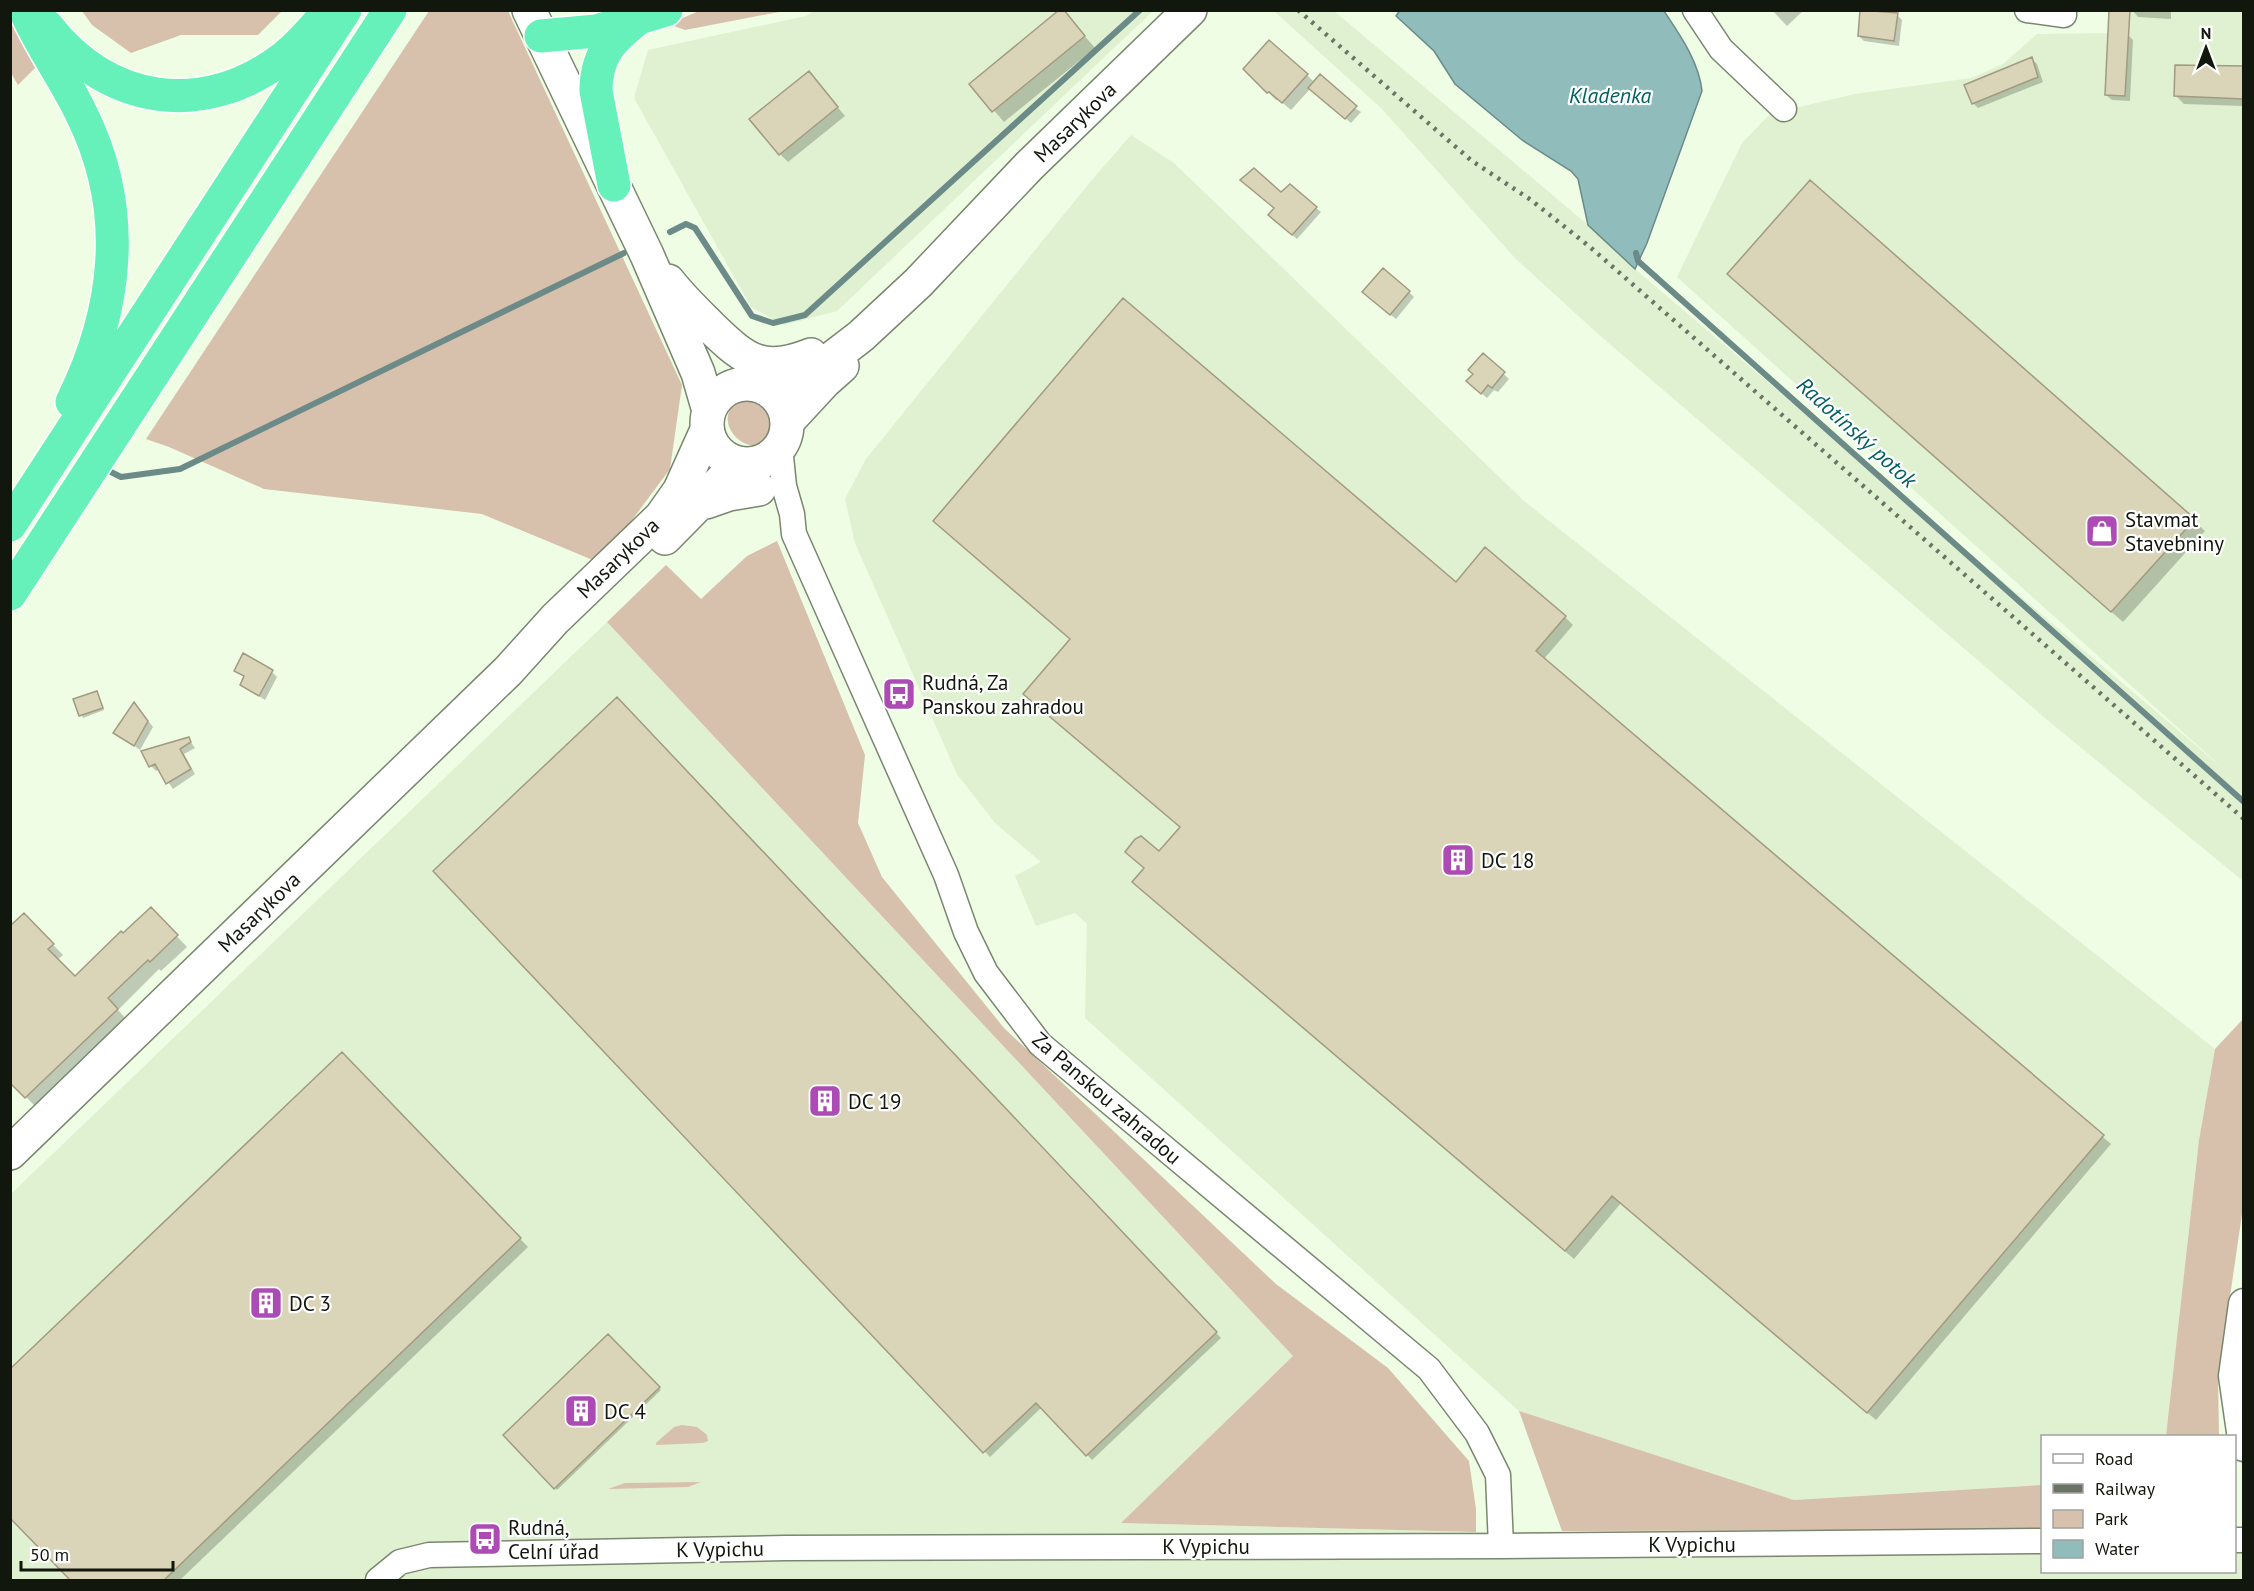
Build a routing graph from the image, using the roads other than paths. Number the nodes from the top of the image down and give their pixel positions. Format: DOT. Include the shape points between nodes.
graph roads {
  1 [pos="25,10"];
  2 [pos="38,10"];
  3 [pos="329,10"];
  4 [pos="345,10"];
  5 [pos="390,10"];
  6 [pos="573,10"];
  7 [pos="1190,10"];
  8 [pos="1695,10"];
  9 [pos="2027,10"];
  10 [pos="2064,13"];
  11 [pos="652,15"];
  12 [pos="535,23"];
  13 [pos="1784,109"];
  14 [pos="614,185"];
  15 [pos="963,236"];
  16 [pos="647,255"];
  17 [pos="684,301"];
  18 [pos="753,386"];
  19 [pos="708,421"];
  20 [pos="784,435"];
  21 [pos="746,474"];
  22 [pos="10,525"];
  23 [pos="794,534"];
  24 [pos="10,594"];
  25 [pos="508,671"];
  26 [pos="10,1153"];
  27 [pos="2244,1304"];
  28 [pos="2244,1446"];
  29 [pos="2041,1541"];
  30 [pos="1501,1545"];
  31 [pos="378,1581"];
  1 -- 22 [label="highway" via="97,150 107,187 113,262 106,309 86,373"];
  2 -- 3 [label="highway" via="70,52 104,77 142,92 176,96 221,89 261,72 285,57"];
  4 -- 22 [label="highway"];
  5 -- 24 [label="highway"];
  6 -- 12 [label="highway"];
  7 -- 15 [label="main road, Masarykova" via="1029,166"];
  8 -- 13 [label="street" via="1721,49"];
  9 -- 10 [label="street"];
  11 -- 12 [label="highway" via="596,31"];
  11 -- 14 [label="highway" via="608,45 596,80"];
  12 -- 14 [label="main road"];
  14 -- 16 [label="main road"];
  15 -- 17 [label="main road" via="898,285 863,321 832,344 800,360 771,363 746,358"];
  15 -- 18 [label="main road, Masarykova" via="918,283 833,359 808,373"];
  15 -- 20 [label="main road, Masarykova" via="913,303 824,382"];
  16 -- 17 [label="main road"];
  16 -- 19 [label="main road" via="698,373"];
  17 -- 18 [label="main road" via="707,344"];
  18 -- 19 [label="main road" via="723,392 715,399"];
  18 -- 20 [label="main road" via="782,403"];
  19 -- 21 [label="main road" via="711,444"];
  19 -- 25 [label="main road, Masarykova" via="680,490 661,517 555,619"];
  20 -- 21 [label="main road" via="764,461 750,464"];
  20 -- 23 [label="street, Za Panskou zahradou" via="784,486"];
  21 -- 23 [label="street, Za Panskou zahradou"];
  21 -- 25 [label="main road, Masarykova" via="729,494 696,507 561,633"];
  23 -- 30 [label="street, Za Panskou zahradou" via="986,973 1040,1044 1429,1369 1477,1433 1498,1475"];
  25 -- 26 [label="main road, Masarykova"];
  27 -- 28 [label="street" via="2234,1376"];
  29 -- 30 [label="street, K Vypichu"];
  30 -- 31 [label="street, K Vypichu" via="786,1548 429,1555 400,1562"];
}
